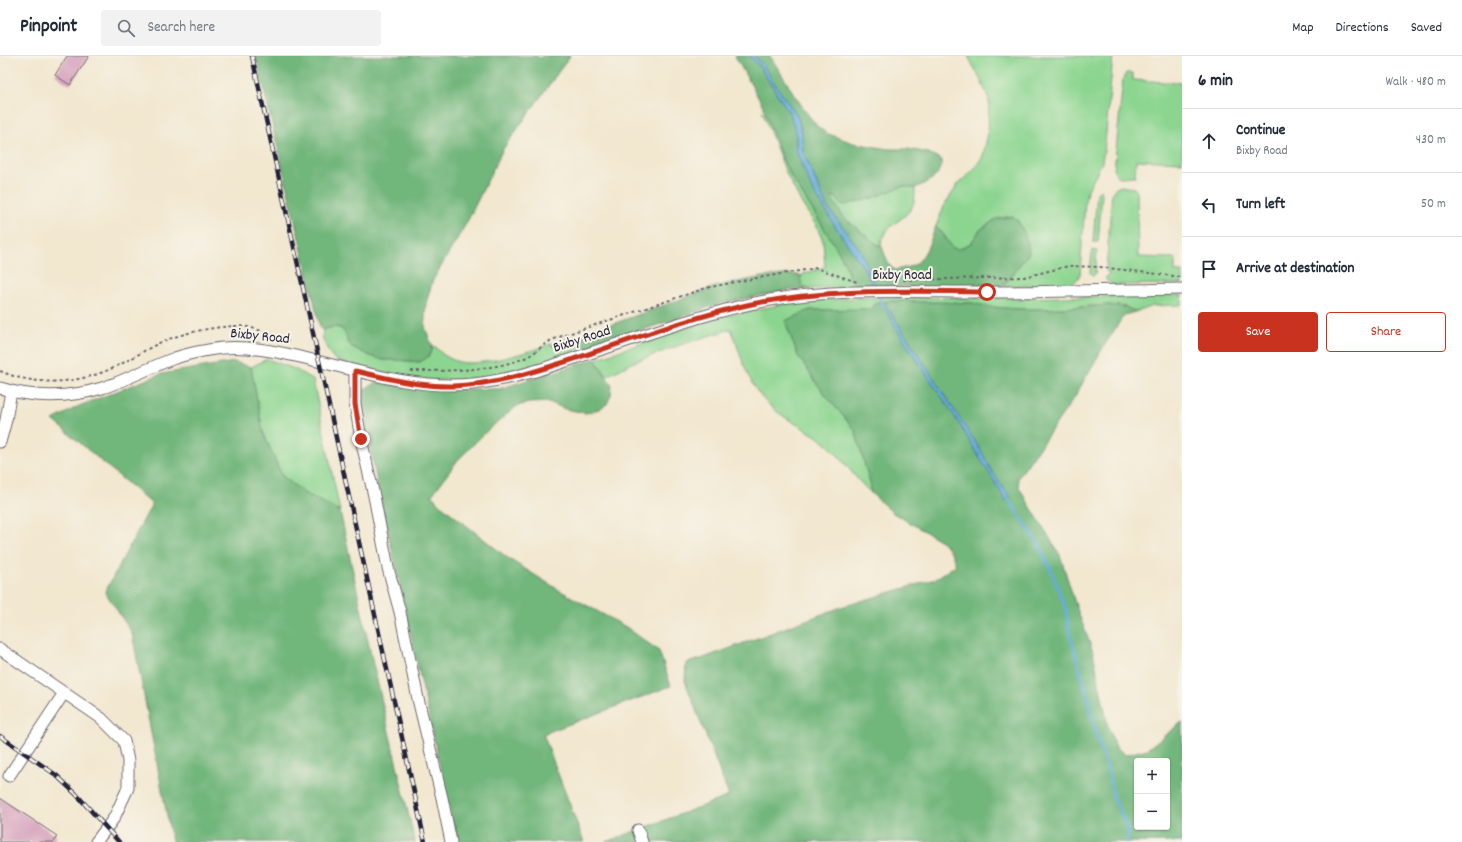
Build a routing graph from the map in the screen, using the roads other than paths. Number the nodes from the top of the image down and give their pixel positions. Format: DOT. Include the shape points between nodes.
graph roads {
  1 [pos="1182,290"];
  2 [pos="355,371"];
  3 [pos="5,389"];
  4 [pos="0,442"];
  5 [pos="0,649"];
  6 [pos="64,693"];
  7 [pos="9,776"];
  8 [pos="638,830"];
  9 [pos="96,842"];
  10 [pos="450,842"];
  11 [pos="642,842"];
  1 -- 2 [label="street, Bixby Road" via="832,292 746,305 529,374 501,380 454,386 433,385"];
  2 -- 3 [label="street, Bixby Road" via="277,352 236,347 184,355 116,383 84,392 54,396"];
  2 -- 10 [label="street" via="355,404 361,439"];
  3 -- 4 [label="street" via="6,420"];
  5 -- 6 [label="street"];
  6 -- 7 [label="street"];
  6 -- 9 [label="street" via="101,718 124,741 128,762 128,788 114,818"];
  8 -- 11 [label="street"];
}
